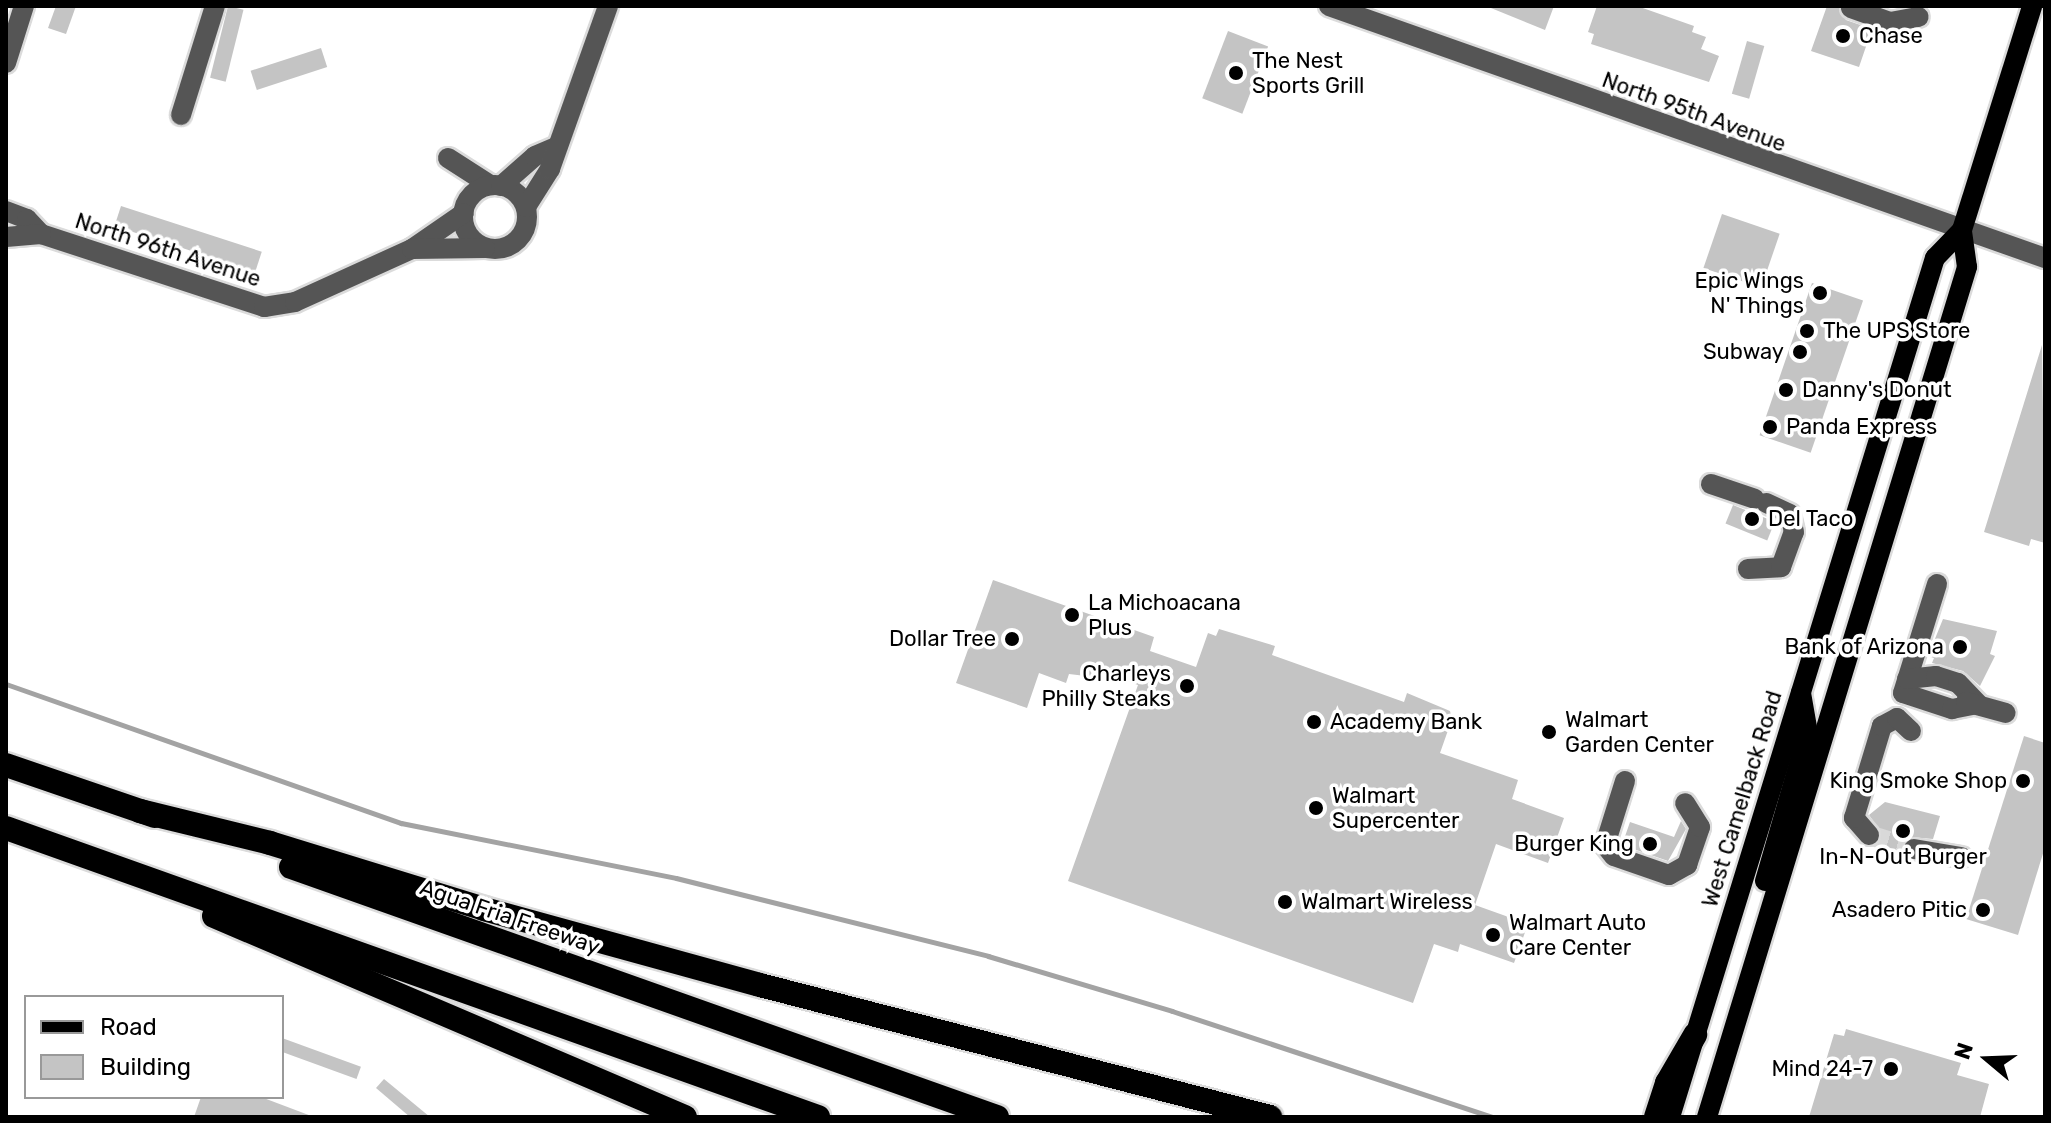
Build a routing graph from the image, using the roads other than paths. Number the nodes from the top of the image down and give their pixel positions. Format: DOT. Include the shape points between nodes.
graph roads {
  1 [pos="24,6"];
  2 [pos="215,6"];
  3 [pos="608,6"];
  4 [pos="1329,6"];
  5 [pos="1872,6"];
  6 [pos="1899,6"];
  7 [pos="2032,6"];
  8 [pos="1851,8"];
  9 [pos="1914,12"];
  10 [pos="6,63"];
  11 [pos="181,115"];
  12 [pos="554,148"];
  13 [pos="496,186"];
  14 [pos="466,207"];
  15 [pos="526,207"];
  16 [pos="6,211"];
  17 [pos="1962,230"];
  18 [pos="41,234"];
  19 [pos="6,237"];
  20 [pos="485,248"];
  21 [pos="412,249"];
  22 [pos="2045,258"];
  23 [pos="1711,484"];
  24 [pos="1878,556"];
  25 [pos="1748,569"];
  26 [pos="1937,584"];
  27 [pos="1801,691"];
  28 [pos="2006,713"];
  29 [pos="1911,731"];
  30 [pos="6,765"];
  31 [pos="1625,781"];
  32 [pos="1685,803"];
  33 [pos="140,811"];
  34 [pos="6,828"];
  35 [pos="1869,835"];
  36 [pos="1914,849"];
  37 [pos="1961,857"];
  38 [pos="119,868"];
  39 [pos="1761,933"];
  40 [pos="1695,1035"];
  41 [pos="685,1117"];
  42 [pos="818,1117"];
  43 [pos="997,1117"];
  44 [pos="1270,1117"];
  45 [pos="1656,1117"];
  46 [pos="1670,1117"];
  47 [pos="1707,1117"];
  1 -- 10 [label="street"];
  2 -- 11 [label="street"];
  3 -- 12 [label="street"];
  4 -- 17 [label="street, North 95th Avenue"];
  5 -- 9 [label="street"];
  6 -- 9 [label="street"];
  7 -- 17 [label="main road, West Camelback Road"];
  8 -- 9 [label="street" via="1890,22"];
  12 -- 13 [label="street"];
  12 -- 15 [label="street" via="550,169"];
  13 -- 14 [label="street"];
  13 -- 14 [label="street" via="448,158"];
  13 -- 15 [label="street"];
  14 -- 20 [label="street" via="469,236"];
  14 -- 21 [label="street, North 96th Avenue"];
  15 -- 20 [label="street" via="526,227 514,243"];
  16 -- 18 [label="street, North 96th Avenue" via="27,219"];
  17 -- 22 [label="street, North 95th Avenue"];
  17 -- 24 [label="main road, West Camelback Road" via="1967,267"];
  17 -- 27 [label="main road, West Camelback Road" via="1935,258"];
  18 -- 19 [label="street, North 96th Avenue"];
  18 -- 21 [label="street, North 96th Avenue" via="264,307 295,302"];
  20 -- 21 [label="street, North 96th Avenue"];
  23 -- 25 [label="street" via="1790,514 1794,532 1781,567"];
  24 -- 27 [label="main road" via="1853,595 1824,676"];
  24 -- 39 [label="main road, West Camelback Road"];
  26 -- 28 [label="street" via="1903,693 1952,709 1978,704"];
  27 -- 39 [label="main road" via="1808,733 1767,866"];
  27 -- 40 [label="main road, West Camelback Road"];
  29 -- 35 [label="street" via="1897,718 1882,726 1854,818"];
  30 -- 33 [label="highway, Agua Fria Freeway"];
  31 -- 32 [label="street" via="1605,845 1614,856 1669,875 1683,871 1700,827"];
  33 -- 43 [label="highway, Agua Fria Freeway"];
  33 -- 44 [label="highway" via="270,843 760,985"];
  34 -- 38 [label="highway"];
  36 -- 37 [label="street"];
  38 -- 41 [label="highway" via="246,931"];
  38 -- 42 [label="highway"];
  39 -- 47 [label="main road, West Camelback Road"];
  40 -- 45 [label="highway" via="1667,1083"];
  40 -- 46 [label="main road, West Camelback Road"];
}
